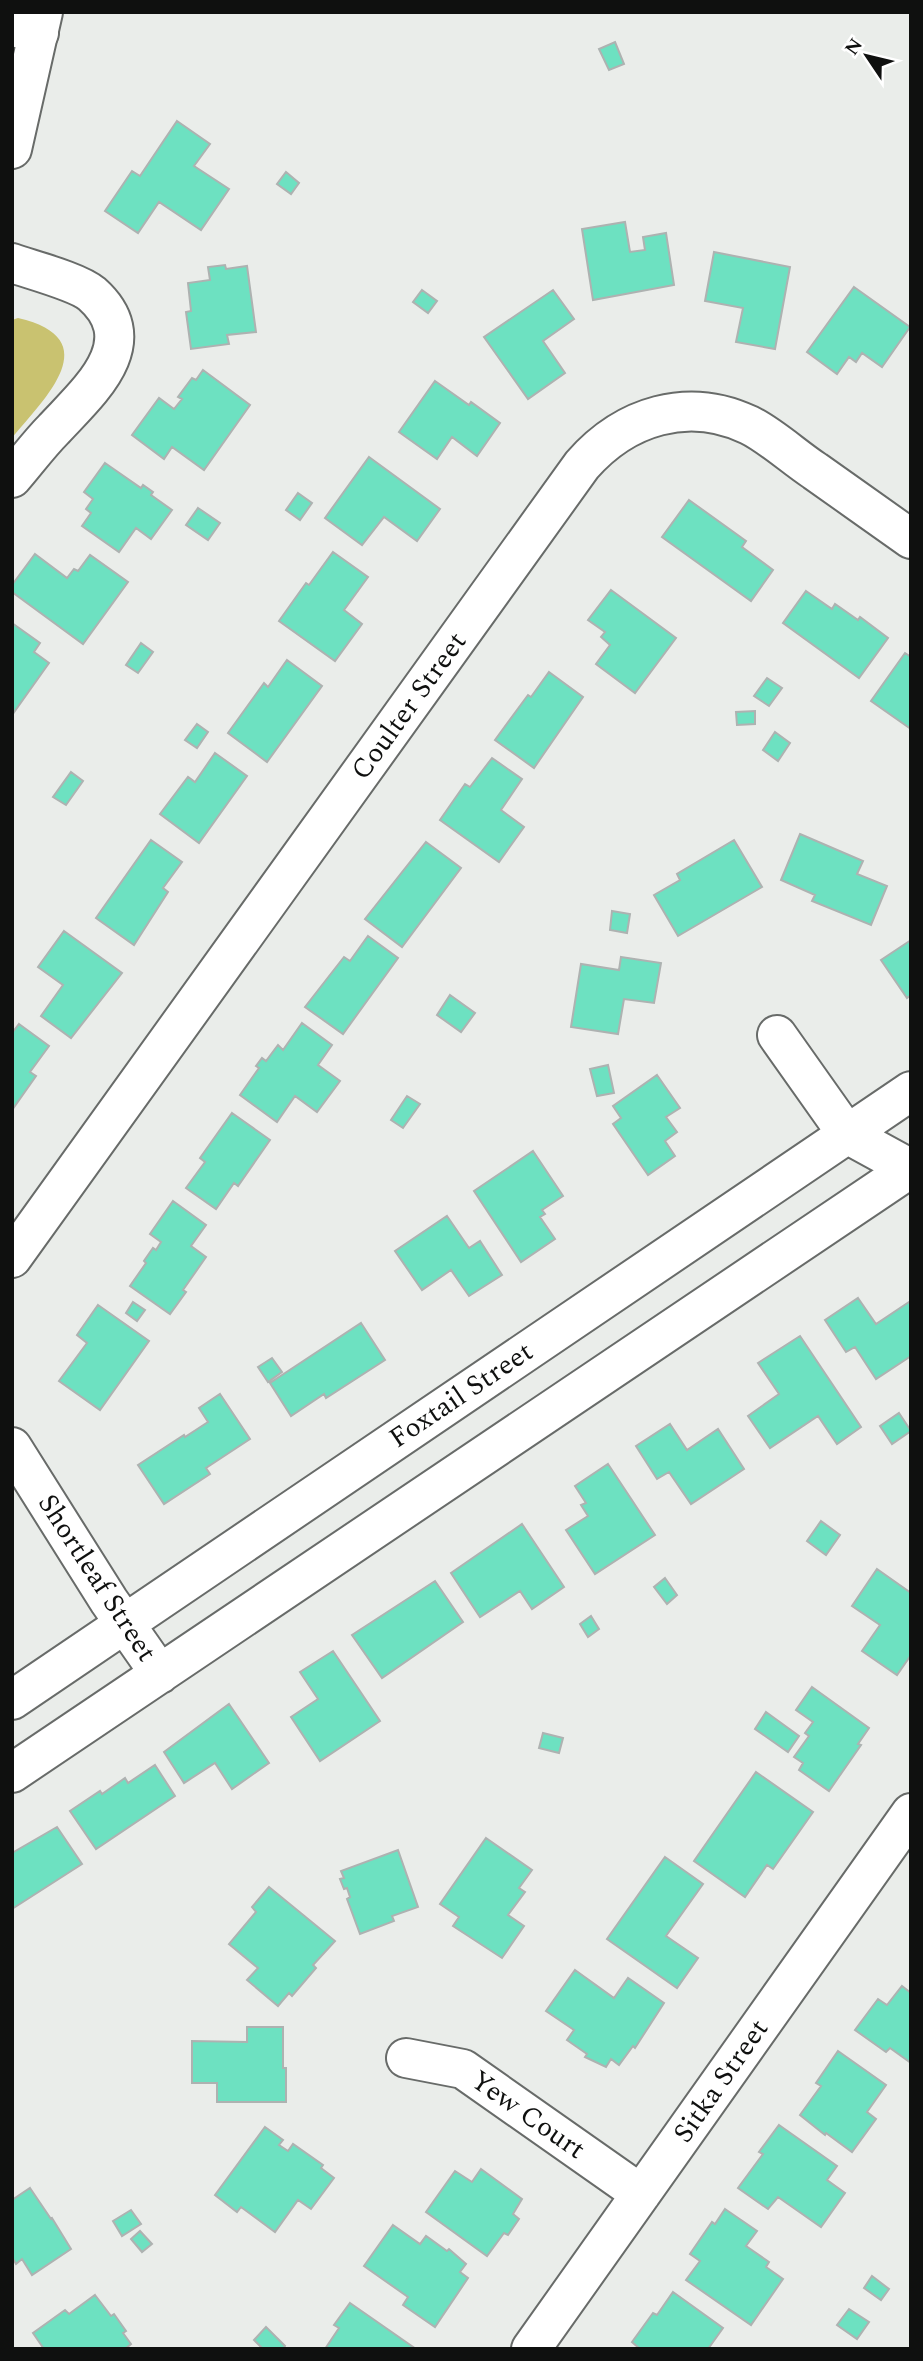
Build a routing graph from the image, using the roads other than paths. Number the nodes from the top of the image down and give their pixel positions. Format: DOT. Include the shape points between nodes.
graph roads {
  1 [pos="32,24"];
  2 [pos="12,149"];
  3 [pos="12,263"];
  4 [pos="12,478"];
  5 [pos="911,539"];
  6 [pos="777,1035"];
  7 [pos="911,1091"];
  8 [pos="847,1134"];
  9 [pos="911,1168"];
  10 [pos="12,1258"];
  11 [pos="12,1447"];
  12 [pos="125,1624"];
  13 [pos="160,1674"];
  14 [pos="12,1700"];
  15 [pos="12,1773"];
  16 [pos="911,1813"];
  17 [pos="406,2058"];
  18 [pos="641,2194"];
  19 [pos="531,2349"];
  1 -- 2 [label="street"];
  3 -- 4 [label="street" via="93,295 109,316 114,343 101,378"];
  5 -- 10 [label="street, Coulter Street" via="750,426 711,413 669,413 629,425 596,449"];
  6 -- 8 [label="street"];
  7 -- 8 [label="street, Foxtail Street"];
  8 -- 9 [label="street"];
  8 -- 12 [label="street, Foxtail Street"];
  9 -- 13 [label="street"];
  11 -- 12 [label="street, Shortleaf Street"];
  12 -- 13 [label="street, Shortleaf Street"];
  12 -- 14 [label="street, Foxtail Street"];
  13 -- 15 [label="street"];
  16 -- 18 [label="street, Sitka Street"];
  17 -- 18 [label="street, Yew Court" via="463,2069"];
  18 -- 19 [label="street, Sitka Street"];
}
